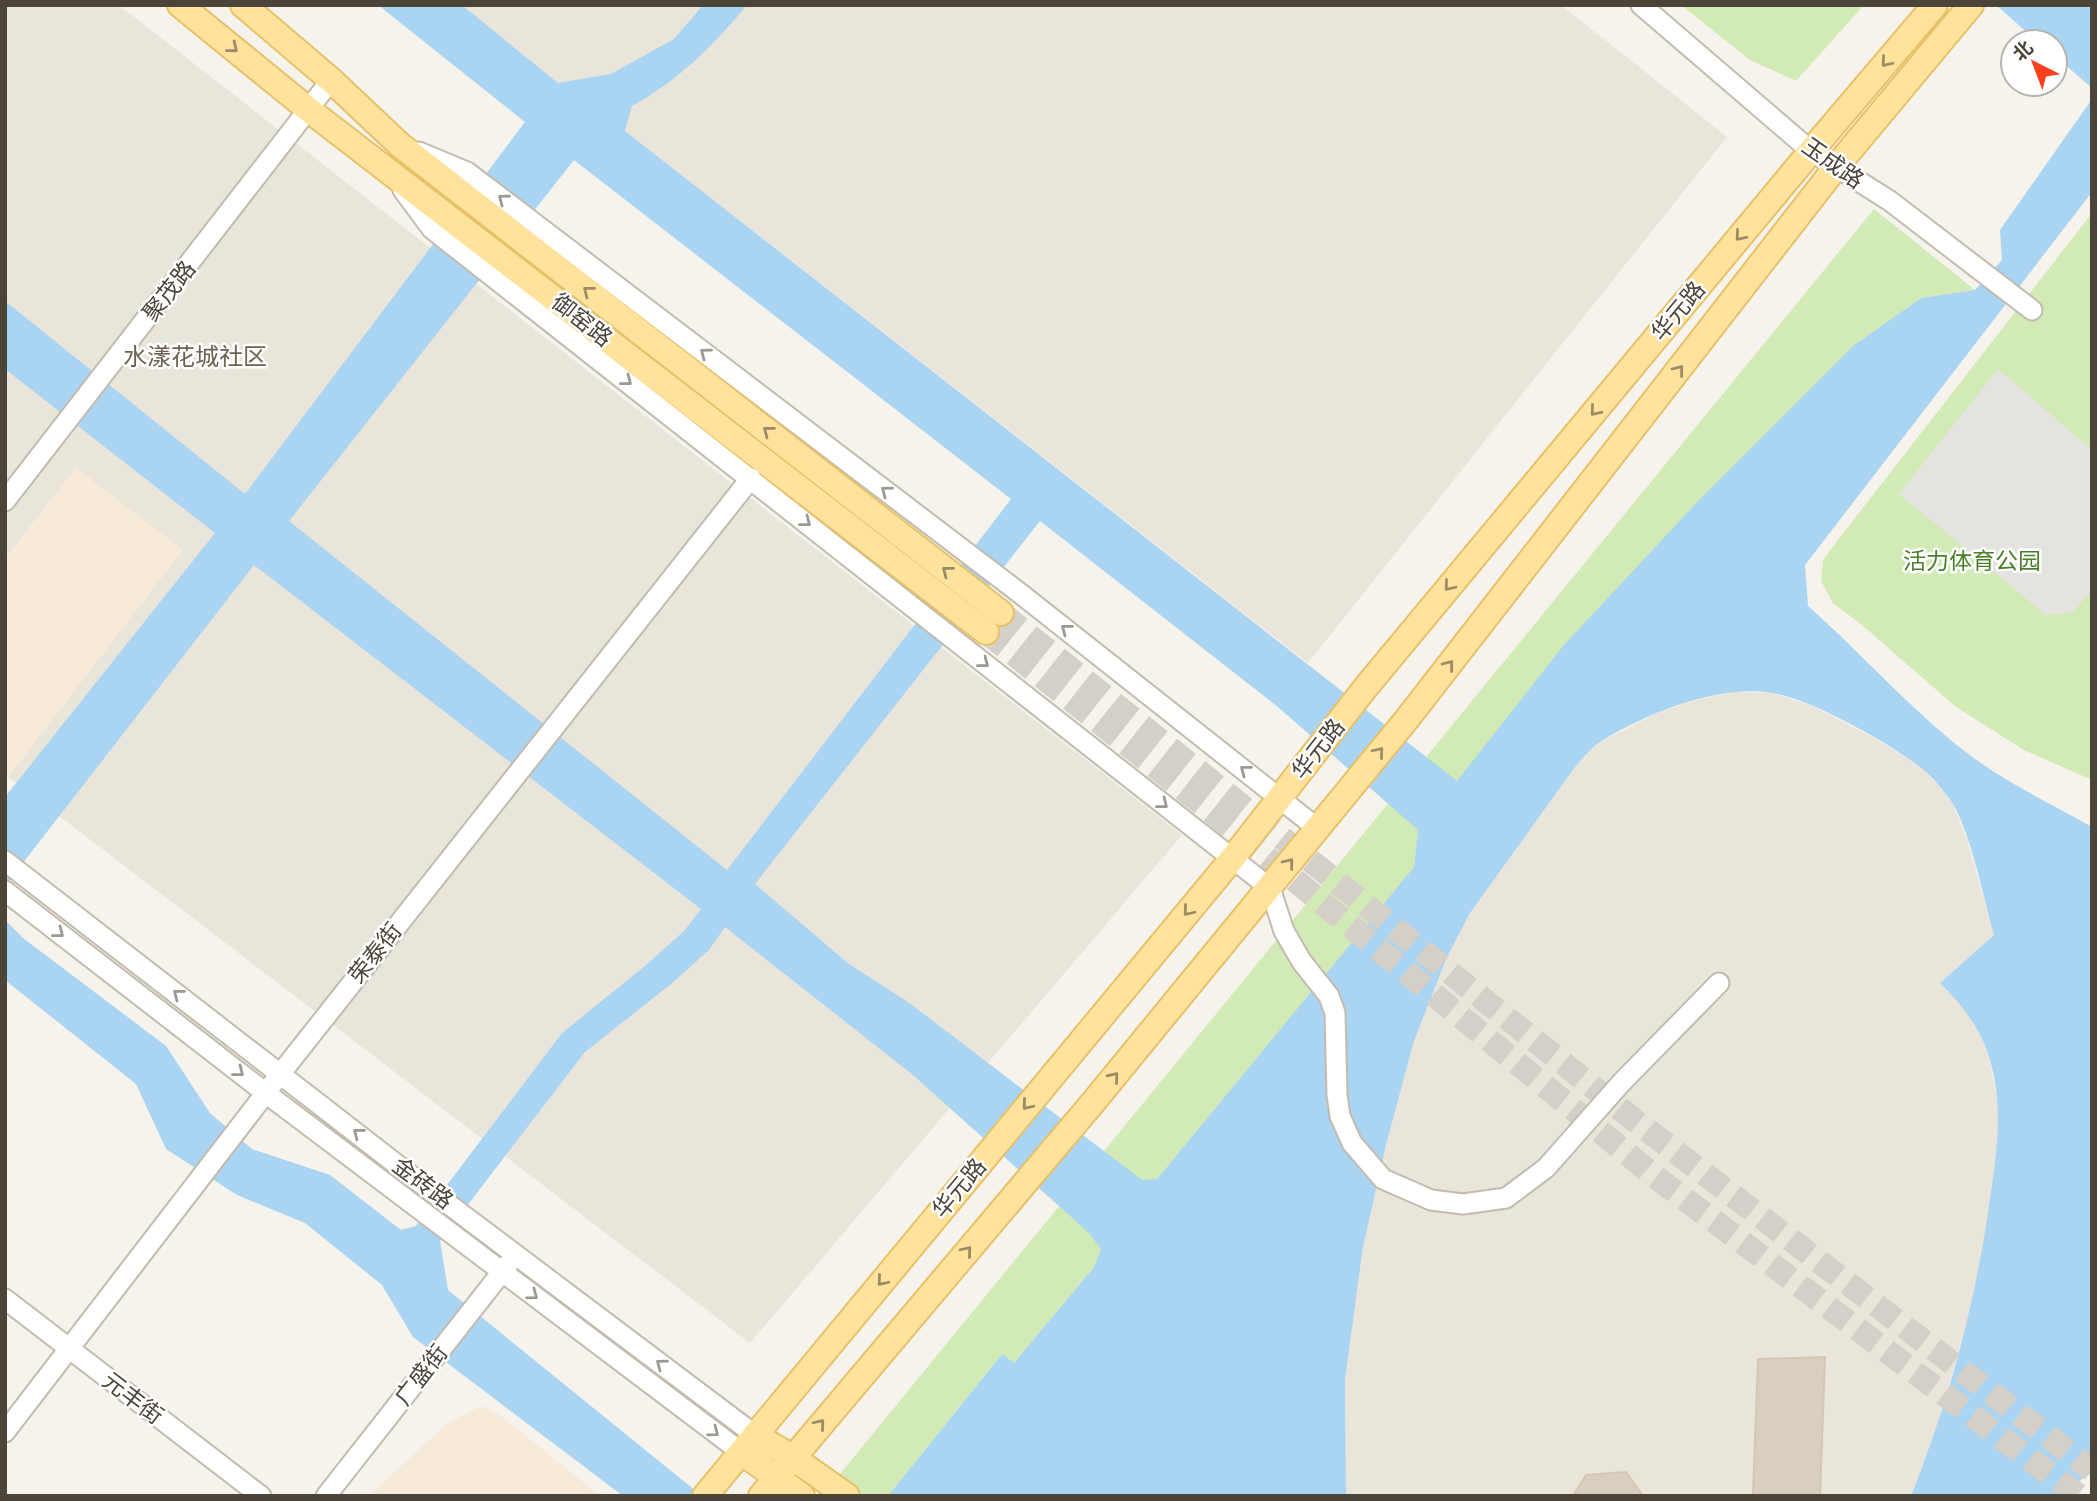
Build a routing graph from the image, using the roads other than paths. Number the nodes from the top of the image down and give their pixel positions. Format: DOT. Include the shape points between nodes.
graph roads {
  1 [pos="180,5"];
  2 [pos="243,5"];
  3 [pos="1641,5"];
  4 [pos="1971,5"];
  5 [pos="1933,8"];
  6 [pos="331,80"];
  7 [pos="309,110"];
  8 [pos="1811,150"];
  9 [pos="1836,167"];
  10 [pos="463,181"];
  11 [pos="503,271"];
  12 [pos="2032,310"];
  13 [pos="751,478"];
  14 [pos="5,501"];
  15 [pos="1001,613"];
  16 [pos="986,632"];
  17 [pos="1281,798"];
  18 [pos="1317,828"];
  19 [pos="1232,859"];
  20 [pos="5,861"];
  21 [pos="1270,888"];
  22 [pos="5,891"];
  23 [pos="1719,984"];
  24 [pos="281,1073"];
  25 [pos="267,1094"];
  26 [pos="516,1255"];
  27 [pos="502,1271"];
  28 [pos="5,1299"];
  29 [pos="69,1349"];
  30 [pos="5,1432"];
  31 [pos="748,1443"];
  32 [pos="785,1467"];
  33 [pos="707,1493"];
  34 [pos="261,1496"];
  35 [pos="326,1496"];
  36 [pos="761,1496"];
  37 [pos="802,1496"];
  38 [pos="847,1496"];
  1 -- 7 [label="main road, 御窑路, one-way"];
  2 -- 6 [label="main road, 御窑路"];
  3 -- 8 [label="street, 玉成路"];
  4 -- 9 [label="main road, 华元路"];
  5 -- 8 [label="main road, 华元路, one-way"];
  6 -- 7 [label="street, 聚茂路"];
  6 -- 10 [label="main road, 御窑路" via="400,145"];
  7 -- 11 [label="main road, 御窑路" via="387,169 438,220"];
  7 -- 14 [label="street, 聚茂路"];
  8 -- 9 [label="street, 玉成路"];
  8 -- 17 [label="main road, 华元路, one-way" via="1366,687"];
  9 -- 12 [label="street, 玉成路" via="1890,201"];
  18 -- 9 [label="main road, 华元路, one-way"];
  15 -- 10 [label="main road, 御窑路, one-way"];
  17 -- 10 [label="street, one-way" via="539,227"];
  11 -- 13 [label="street, one-way"];
  11 -- 16 [label="main road, 御窑路"];
  13 -- 19 [label="street, one-way"];
  13 -- 24 [label="street, 荣泰街"];
  17 -- 18 [label="street"];
  17 -- 19 [label="main road, 华元路"];
  21 -- 18 [label="main road, 华元路, one-way"];
  19 -- 21 [label="street"];
  19 -- 31 [label="main road, 华元路, one-way"];
  24 -- 20 [label="street, 金砖路, one-way"];
  21 -- 23 [label="street" via="1284,931 1329,996 1335,1013 1337,1095 1352,1143 1383,1179 1431,1200 1463,1204 1506,1198 1546,1168 1622,1082"];
  32 -- 21 [label="main road, 华元路, one-way"];
  22 -- 25 [label="street, 金砖路, one-way"];
  24 -- 25 [label="street, 荣泰街"];
  26 -- 24 [label="street, 金砖路, one-way"];
  25 -- 27 [label="street, 金砖路"];
  25 -- 29 [label="street, 荣泰街"];
  26 -- 27 [label="street, 广盛街"];
  31 -- 26 [label="street, 金砖路, one-way"];
  27 -- 31 [label="street, 金砖路, one-way"];
  27 -- 35 [label="street, 广盛街"];
  28 -- 29 [label="street, 元丰街"];
  29 -- 30 [label="street, 荣泰街"];
  29 -- 34 [label="street, 元丰街"];
  31 -- 32 [label="main road, 金砖路"];
  31 -- 33 [label="main road, 华元路"];
  32 -- 36 [label="main road, 华元路"];
  32 -- 37 [label="main road, 金砖路"];
  32 -- 38 [label="main road, 金砖路"];
}
